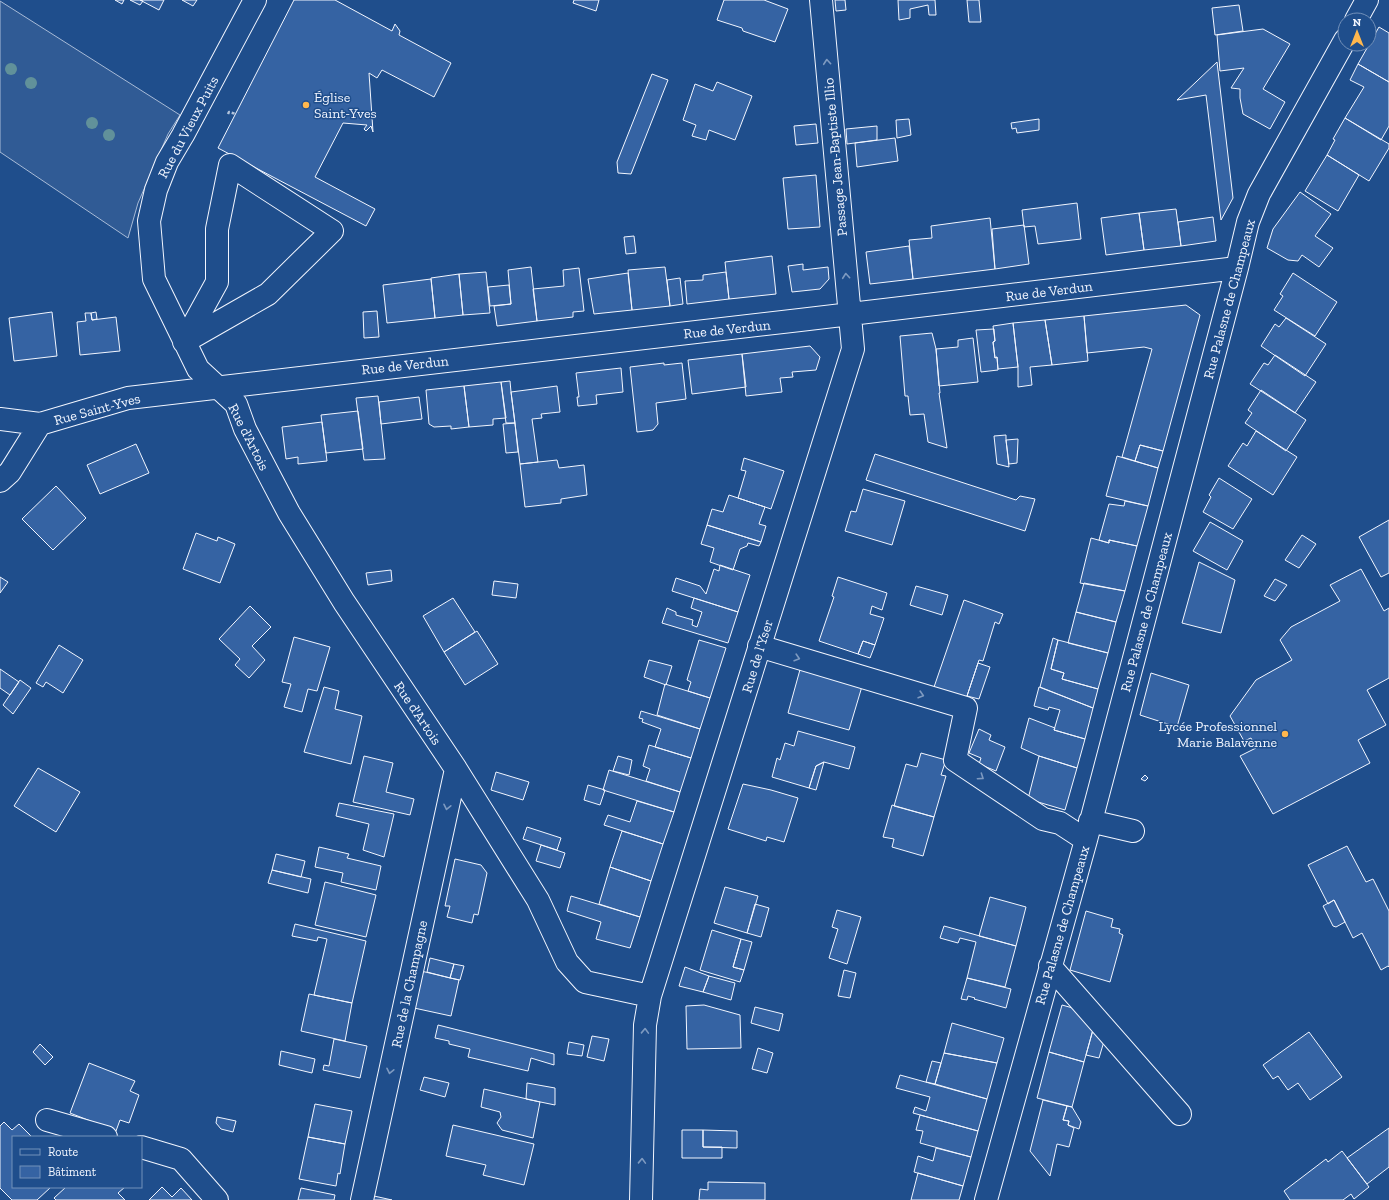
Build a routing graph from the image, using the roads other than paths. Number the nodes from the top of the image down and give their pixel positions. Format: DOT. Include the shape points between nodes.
graph roads {
  1 [pos="255,0"];
  2 [pos="821,0"];
  3 [pos="1367,0"];
  4 [pos="1360,12"];
  5 [pos="1338,52"];
  6 [pos="1237,268"];
  7 [pos="850,314"];
  8 [pos="184,342"];
  9 [pos="217,387"];
  10 [pos="0,418"];
  11 [pos="40,424"];
  12 [pos="0,481"];
  13 [pos="760,646"];
  14 [pos="456,769"];
  15 [pos="1088,830"];
  16 [pos="1133,831"];
  17 [pos="1050,966"];
  18 [pos="650,996"];
  19 [pos="1180,1114"];
  20 [pos="47,1120"];
  21 [pos="103,1136"];
  22 [pos="142,1147"];
  23 [pos="217,1200"];
  24 [pos="362,1200"];
  25 [pos="641,1200"];
  26 [pos="986,1200"];
  1 -- 8 [label="street, Rue du Vieux Puits" via="176,134 158,183 143,212 154,279"];
  7 -- 2 [label="street, Passage Jean-Baptiste Illio, one-way"];
  3 -- 4 [label="street"];
  5 -- 6 [label="street, Rue Palasne de Champeaux" via="1259,194 1248,222"];
  6 -- 7 [label="street, Rue de Verdun"];
  6 -- 15 [label="street, Rue Palasne de Champeaux"];
  7 -- 9 [label="street, Rue de Verdun"];
  7 -- 13 [label="street, Rue de l'Yser" via="854,350"];
  8 -- 8 [label="street" via="268,294 332,231 230,166 217,229 217,282"];
  8 -- 9 [label="street, Rue du Vieux Puits" via="198,369"];
  9 -- 11 [label="street, Rue Saint-Yves" via="128,398"];
  9 -- 14 [label="street, Rue d'Artois" via="236,404 245,429 289,513 344,602"];
  10 -- 11 [label="street, Rue Saint-Yves"];
  11 -- 12 [label="street" via="10,472"];
  13 -- 15 [label="street, one-way" via="966,708 955,760 1043,819"];
  13 -- 18 [label="street, Rue de l'Yser"];
  14 -- 18 [label="street, Rue d'Artois" via="538,900 567,962 585,982"];
  14 -- 24 [label="street, Rue de la Champagne, one-way"];
  15 -- 16 [label="street"];
  15 -- 17 [label="street, Rue Palasne de Champeaux"];
  17 -- 19 [label="street"];
  17 -- 26 [label="street, Rue Palasne de Champeaux"];
  25 -- 18 [label="street, one-way" via="645,1025"];
  20 -- 21 [label="street"];
  22 -- 23 [label="street" via="181,1159"];
}
